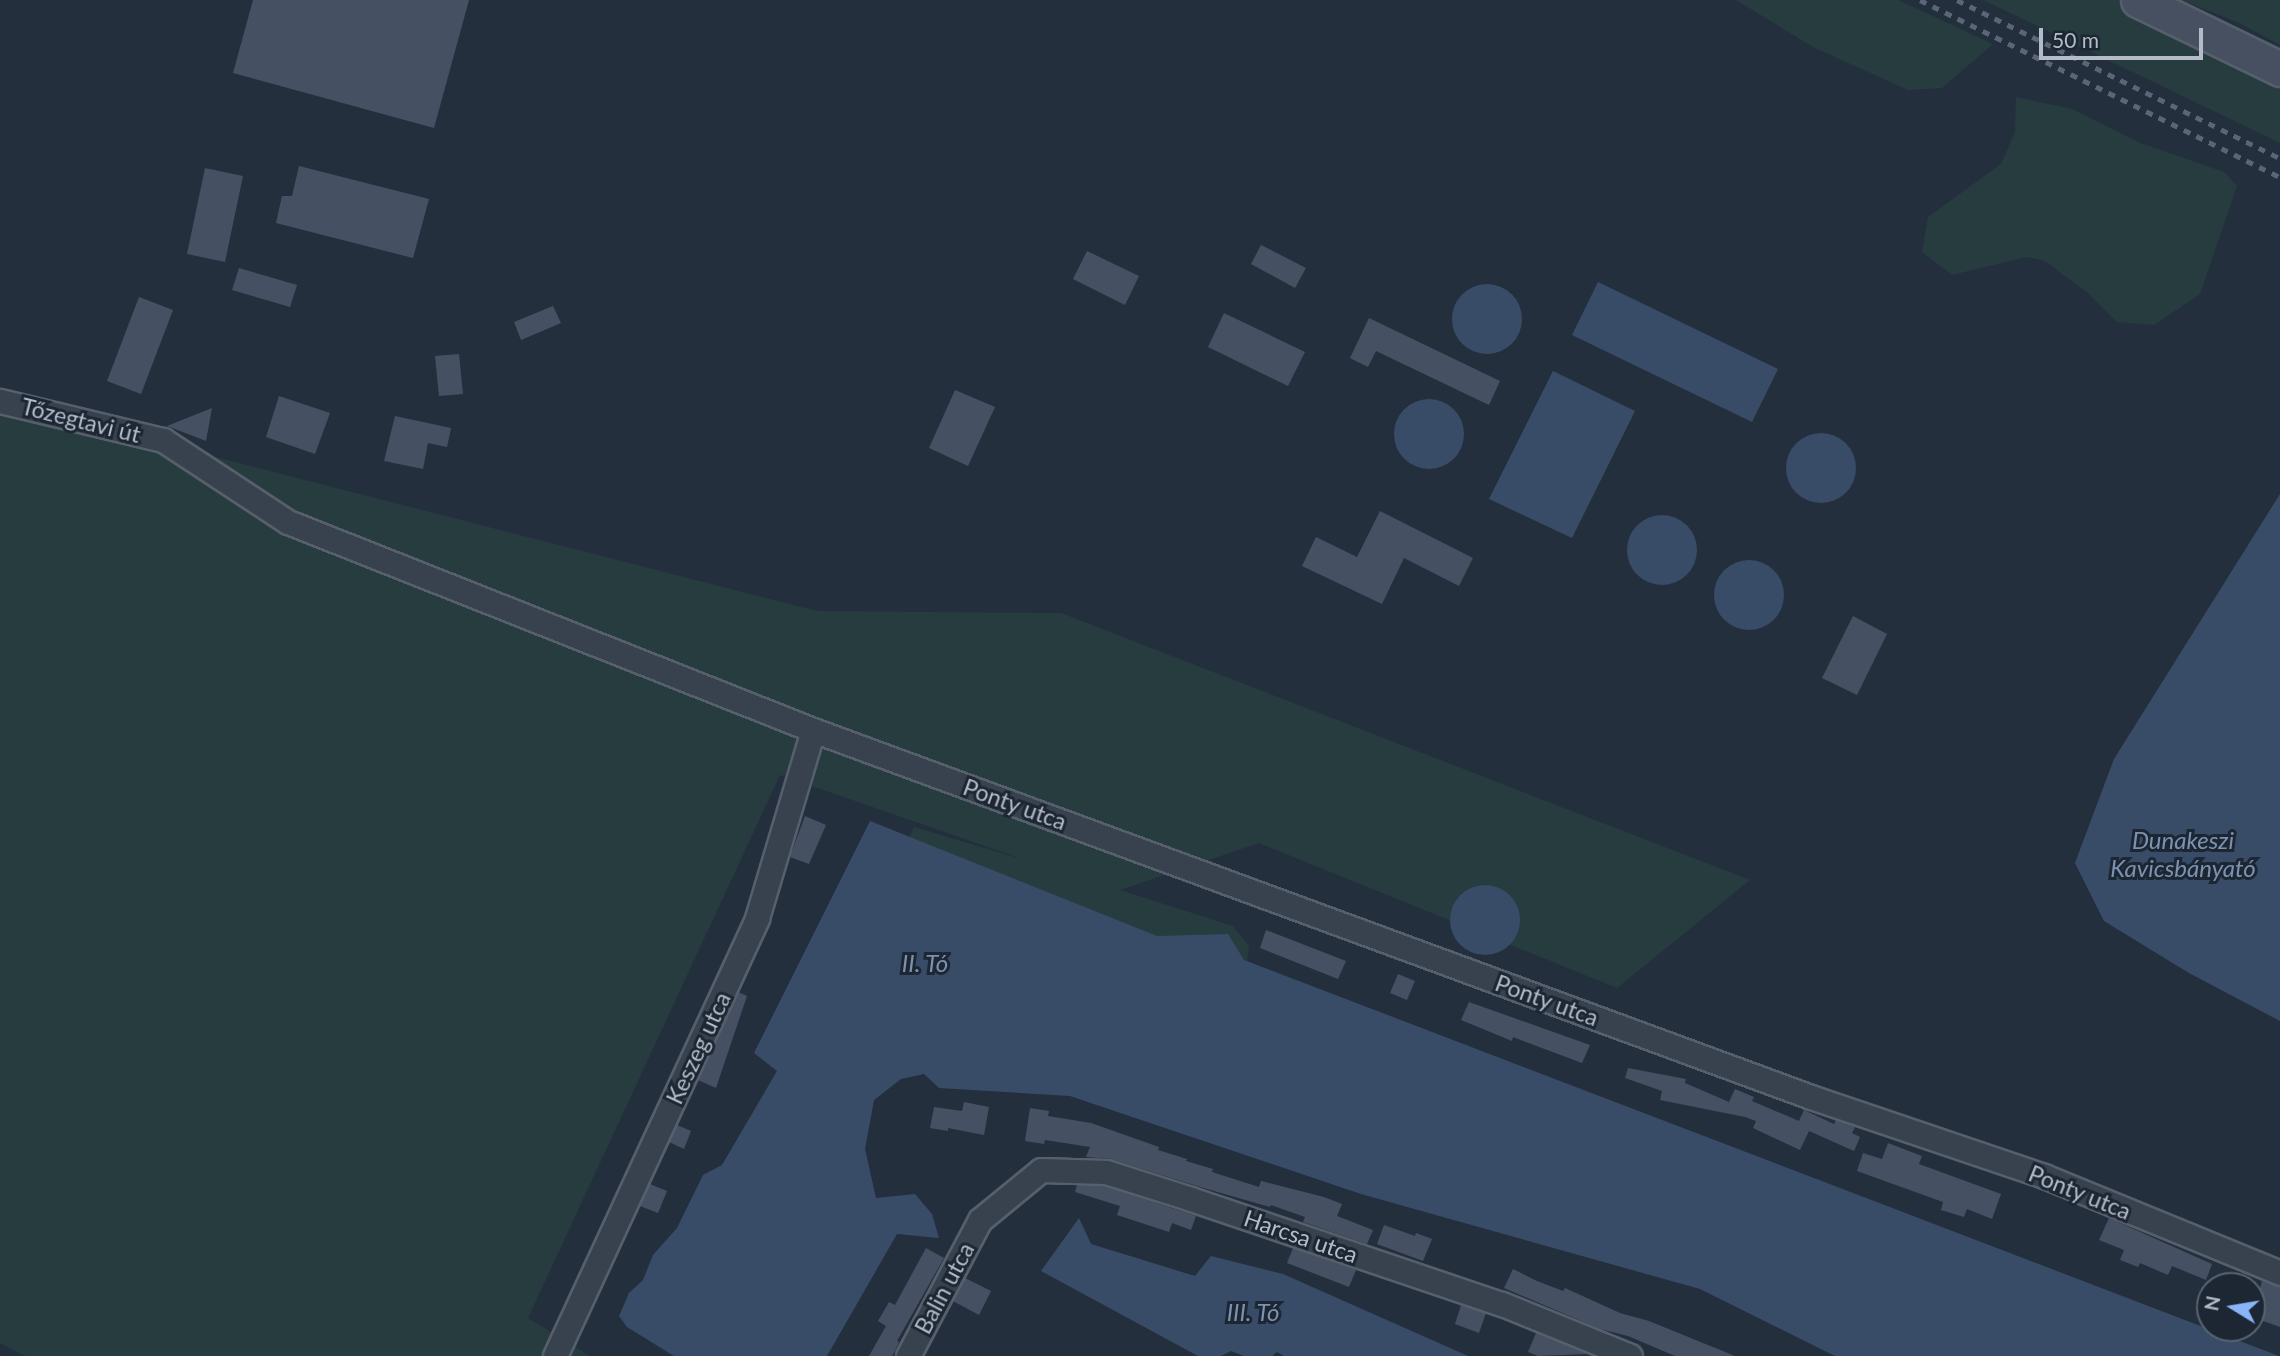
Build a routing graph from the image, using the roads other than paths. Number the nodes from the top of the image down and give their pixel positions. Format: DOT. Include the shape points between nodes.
graph roads {
  1 [pos="2138,0"];
  2 [pos="2280,69"];
  3 [pos="0,401"];
  4 [pos="813,730"];
  5 [pos="980,1220"];
  6 [pos="2280,1273"];
  7 [pos="555,1356"];
  8 [pos="908,1356"];
  9 [pos="1630,1356"];
  1 -- 2 [label="street"];
  3 -- 4 [label="street, Tőzegtavi út" via="163,440 288,522"];
  4 -- 6 [label="street, Ponty utca" via="1811,1097 2044,1176"];
  4 -- 7 [label="street, Keszeg utca" via="757,918"];
  5 -- 8 [label="street, Balin utca"];
  5 -- 9 [label="street, Harcsa utca" via="1041,1170 1106,1172 1502,1304"];
}
